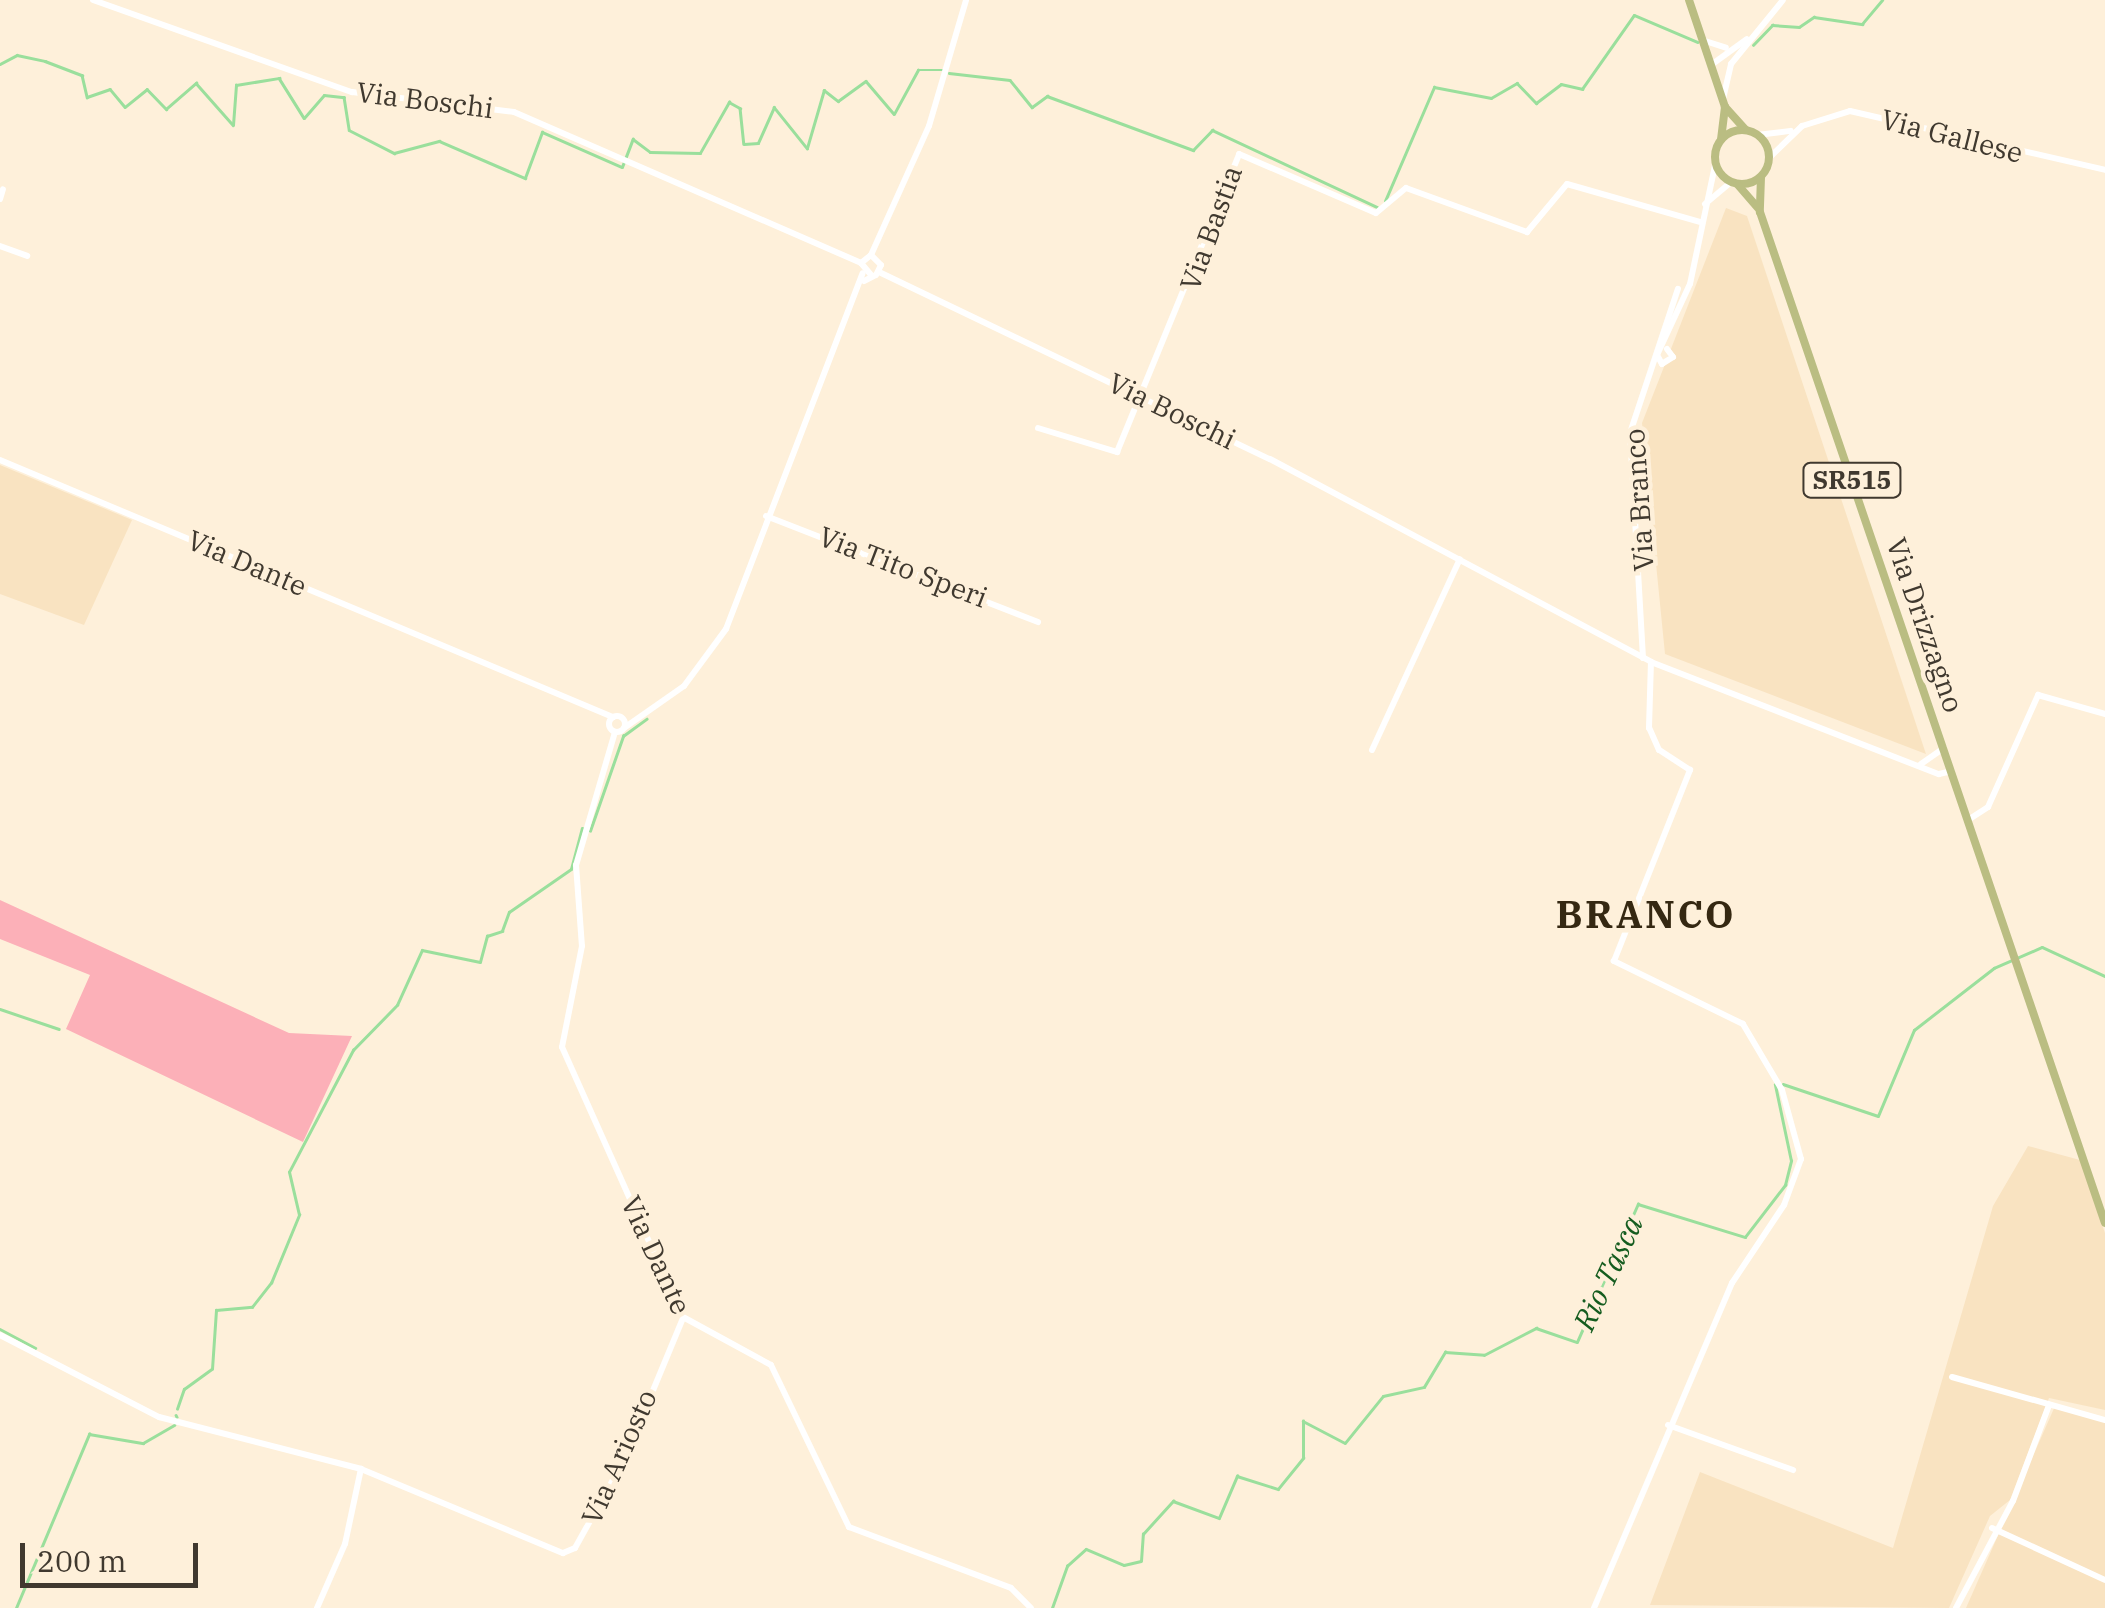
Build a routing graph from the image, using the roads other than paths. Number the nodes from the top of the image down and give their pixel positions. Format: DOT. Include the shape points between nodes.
graph roads {
  1 [pos="93,0"];
  2 [pos="966,0"];
  3 [pos="1688,0"];
  4 [pos="1783,0"];
  5 [pos="1748,39"];
  6 [pos="1702,40"];
  7 [pos="1728,48"];
  8 [pos="1710,65"];
  9 [pos="1724,104"];
  10 [pos="1802,126"];
  11 [pos="1746,130"];
  12 [pos="1757,135"];
  13 [pos="1721,139"];
  14 [pos="1769,158"];
  15 [pos="1715,165"];
  16 [pos="2105,170"];
  17 [pos="1761,177"];
  18 [pos="1734,184"];
  19 [pos="3,189"];
  20 [pos="0,199"];
  21 [pos="1702,210"];
  22 [pos="1760,212"];
  23 [pos="1700,222"];
  24 [pos="0,246"];
  25 [pos="879,248"];
  26 [pos="871,255"];
  27 [pos="26,256"];
  28 [pos="879,259"];
  29 [pos="860,263"];
  30 [pos="870,275"];
  31 [pos="1678,288"];
  32 [pos="1667,349"];
  33 [pos="1144,398"];
  34 [pos="1038,428"];
  35 [pos="0,460"];
  36 [pos="766,516"];
  37 [pos="1460,559"];
  38 [pos="1038,622"];
  39 [pos="1642,658"];
  40 [pos="1651,662"];
  41 [pos="604,714"];
  42 [pos="2105,714"];
  43 [pos="617,716"];
  44 [pos="631,718"];
  45 [pos="608,725"];
  46 [pos="624,728"];
  47 [pos="614,732"];
  48 [pos="1944,748"];
  49 [pos="1372,750"];
  50 [pos="1920,764"];
  51 [pos="1930,764"];
  52 [pos="1952,771"];
  53 [pos="1939,774"];
  54 [pos="1959,793"];
  55 [pos="1968,820"];
  56 [pos="2105,1223"];
  57 [pos="683,1317"];
  58 [pos="0,1335"];
  59 [pos="1952,1376"];
  60 [pos="2050,1404"];
  61 [pos="2105,1420"];
  62 [pos="1668,1425"];
  63 [pos="361,1469"];
  64 [pos="1793,1470"];
  65 [pos="1992,1528"];
  66 [pos="2105,1580"];
  67 [pos="318,1608"];
  68 [pos="1031,1608"];
  69 [pos="1594,1608"];
  70 [pos="1956,1608"];
  1 -- 29 [label="street, Via Boschi" via="327,86 514,112"];
  2 -- 25 [label="street"];
  3 -- 6 [label="main road"];
  4 -- 5 [label="street"];
  5 -- 7 [label="street"];
  5 -- 9 [label="street"];
  6 -- 7 [label="street"];
  6 -- 8 [label="main road"];
  7 -- 8 [label="street"];
  8 -- 9 [label="main road"];
  9 -- 11 [label="main road"];
  9 -- 13 [label="main road"];
  10 -- 12 [label="street, Via Gallese"];
  10 -- 14 [label="street, Via Gallese"];
  10 -- 16 [label="street, Via Gallese" via="1850,111"];
  11 -- 12 [label="main road"];
  11 -- 13 [label="main road"];
  12 -- 14 [label="main road"];
  13 -- 15 [label="main road"];
  14 -- 17 [label="main road"];
  15 -- 18 [label="main road"];
  15 -- 21 [label="street"];
  17 -- 18 [label="main road"];
  17 -- 22 [label="main road, Via Drizzagno"];
  18 -- 21 [label="street"];
  18 -- 22 [label="main road, Via Drizzagno"];
  19 -- 20 [label="street"];
  21 -- 23 [label="street"];
  22 -- 48 [label="main road, Via Drizzagno / SR515"];
  23 -- 32 [label="street"];
  23 -- 33 [label="street, Via Bastia" via="1567,184 1527,232 1406,188 1376,213 1239,154"];
  24 -- 27 [label="street"];
  25 -- 26 [label="street"];
  25 -- 28 [label="street"];
  26 -- 28 [label="street"];
  26 -- 29 [label="street"];
  28 -- 30 [label="street"];
  29 -- 30 [label="street"];
  30 -- 33 [label="street, Via Boschi"];
  30 -- 36 [label="street"];
  31 -- 39 [label="street, Via Branco" via="1630,433"];
  33 -- 34 [label="street" via="1111,456"];
  33 -- 37 [label="street, Via Boschi"];
  35 -- 41 [label="street, Via Dante"];
  36 -- 38 [label="street, Via Tito Speri"];
  36 -- 44 [label="street" via="710,656 684,686"];
  37 -- 39 [label="street, Via Boschi"];
  37 -- 49 [label="street"];
  39 -- 40 [label="street, Via Boschi"];
  40 -- 50 [label="street, Via Boschi"];
  40 -- 62 [label="street" via="1649,728 1659,750 1690,770 1614,961 1736,1017 1782,1090 1801,1159 1784,1205 1745,1258"];
  41 -- 43 [label="street, Via Dante"];
  41 -- 45 [label="street"];
  42 -- 55 [label="street" via="2038,696 1988,808"];
  43 -- 44 [label="street"];
  43 -- 45 [label="street"];
  43 -- 46 [label="street"];
  44 -- 46 [label="street"];
  45 -- 47 [label="street"];
  46 -- 47 [label="street"];
  47 -- 57 [label="street, Via Dante" via="576,865 582,946 562,1046"];
  48 -- 51 [label="street"];
  48 -- 52 [label="main road, Via Drizzagno / SR515"];
  50 -- 51 [label="street, Via Boschi"];
  50 -- 53 [label="street, Via Boschi"];
  51 -- 52 [label="street, Via Boschi"];
  52 -- 53 [label="street"];
  52 -- 54 [label="main road, Via Drizzagno / SR515"];
  53 -- 54 [label="street, Via Boschi"];
  54 -- 55 [label="main road, Via Drizzagno / SR515"];
  55 -- 56 [label="main road, Via Drizzagno / SR515"];
  57 -- 63 [label="street, Via Ariosto" via="625,1458 574,1548 563,1552"];
  57 -- 68 [label="street, Via Dante" via="770,1366 849,1526 1012,1588"];
  58 -- 63 [label="street, Via Ariosto" via="159,1417"];
  59 -- 60 [label="street"];
  60 -- 61 [label="street"];
  60 -- 65 [label="street" via="2013,1501"];
  62 -- 64 [label="street"];
  62 -- 69 [label="street"];
  63 -- 67 [label="street" via="345,1544"];
  65 -- 66 [label="street"];
  65 -- 70 [label="street"];
}
